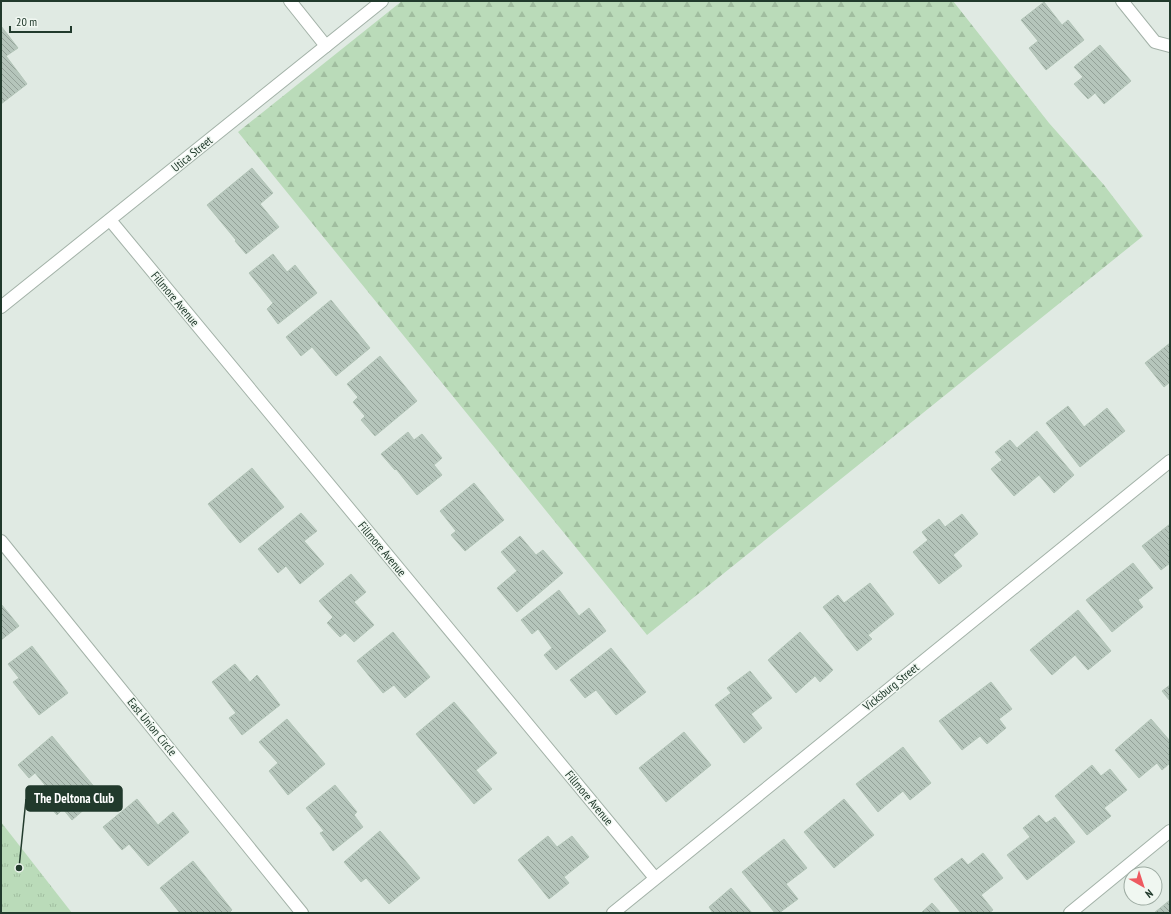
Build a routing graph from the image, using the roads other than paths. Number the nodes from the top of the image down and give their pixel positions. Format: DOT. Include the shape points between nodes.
graph roads {
  1 [pos="290,1"];
  2 [pos="382,1"];
  3 [pos="1122,1"];
  4 [pos="326,46"];
  5 [pos="1170,46"];
  6 [pos="110,220"];
  7 [pos="1,307"];
  8 [pos="1170,461"];
  9 [pos="1,541"];
  10 [pos="1170,832"];
  11 [pos="655,878"];
  12 [pos="302,913"];
  13 [pos="613,913"];
  14 [pos="1070,913"];
  1 -- 4 [label="street"];
  2 -- 4 [label="street, Utica Street"];
  3 -- 5 [label="street" via="1155,42"];
  4 -- 6 [label="street, Utica Street"];
  6 -- 7 [label="street, Utica Street"];
  6 -- 11 [label="street, Fillmore Avenue"];
  8 -- 11 [label="street, Vicksburg Street"];
  9 -- 12 [label="street, East Union Circle"];
  10 -- 14 [label="street"];
  11 -- 13 [label="street, Vicksburg Street"];
}
